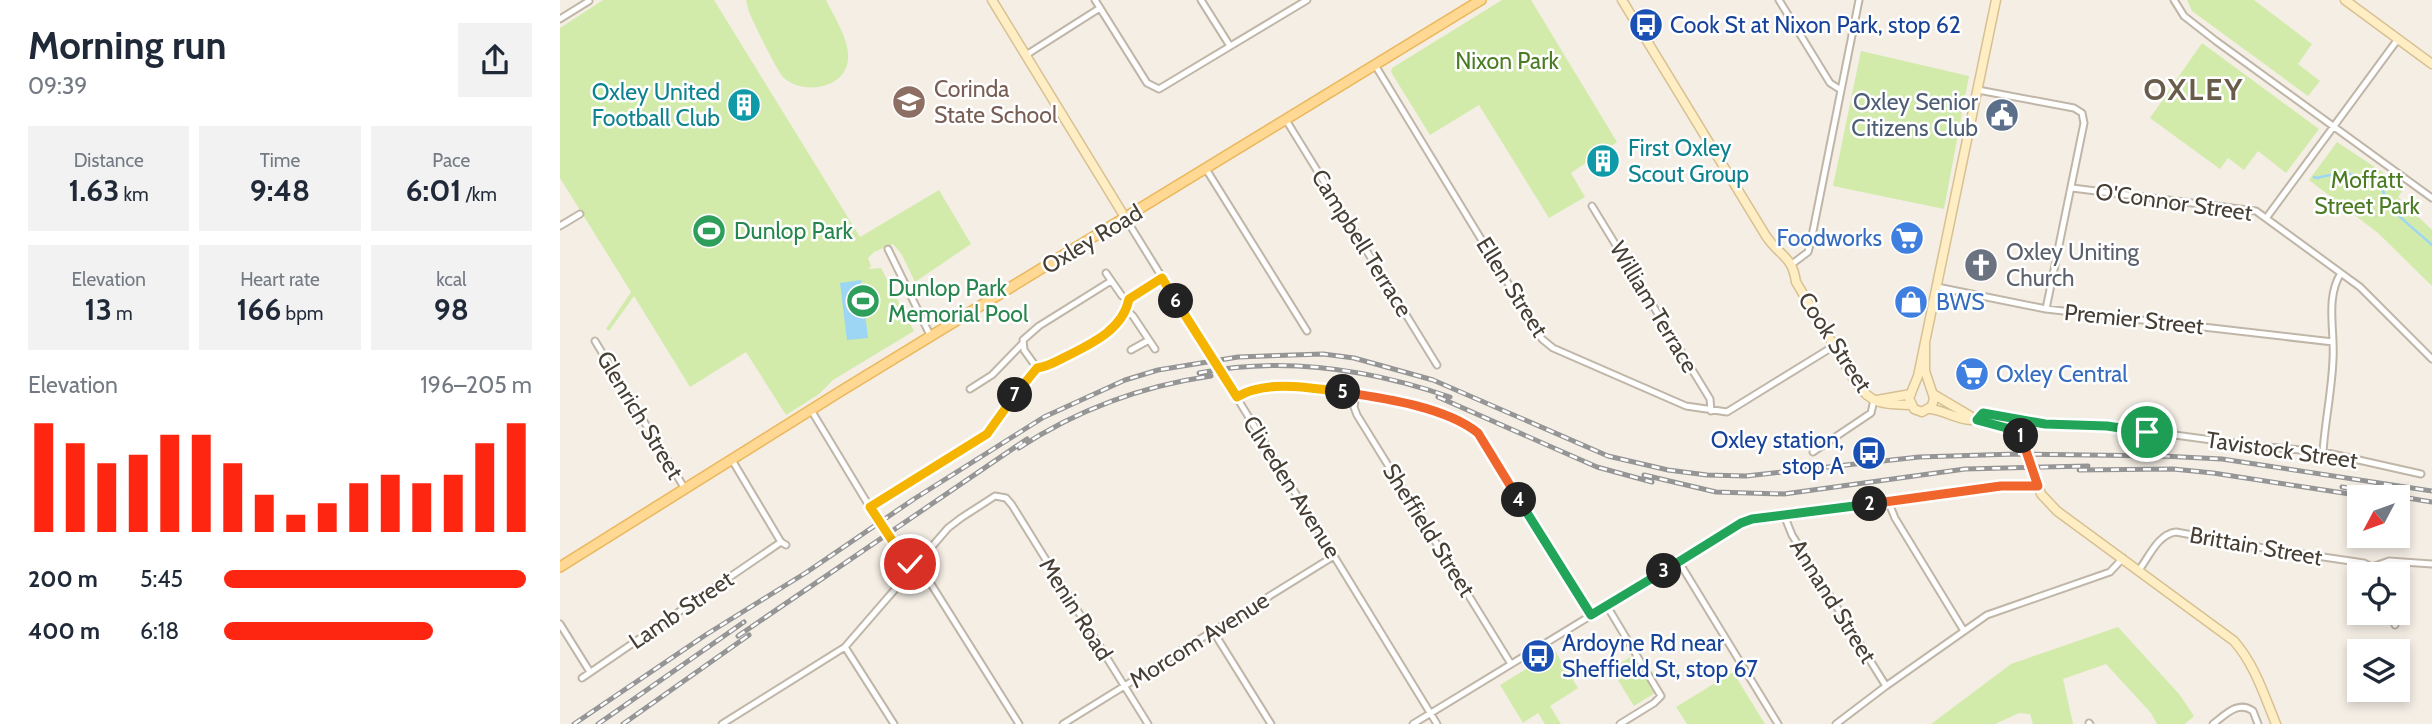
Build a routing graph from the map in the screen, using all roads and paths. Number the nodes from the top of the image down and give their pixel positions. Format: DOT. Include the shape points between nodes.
graph roads {
  1 [pos="573,0"];
  2 [pos="992,0"];
  3 [pos="1095,0"];
  4 [pos="1201,0"];
  5 [pos="1307,0"];
  6 [pos="1622,0"];
  7 [pos="1779,0"];
  8 [pos="1859,0"];
  9 [pos="1996,0"];
  10 [pos="2174,0"];
  11 [pos="2345,0"];
  12 [pos="589,1"];
  13 [pos="1475,2"];
  14 [pos="578,8"];
  15 [pos="1100,8"];
  16 [pos="560,19"];
  17 [pos="2398,39"];
  18 [pos="1230,46"];
  19 [pos="1026,55"];
  20 [pos="2432,64"];
  21 [pos="1375,65"];
  22 [pos="1841,90"];
  23 [pos="1978,90"];
  24 [pos="1286,120"];
  25 [pos="2334,127"];
  26 [pos="1206,169"];
  27 [pos="2072,188"];
  28 [pos="2432,198"];
  29 [pos="1592,206"];
  30 [pos="580,214"];
  31 [pos="2267,217"];
  32 [pos="1126,219"];
  33 [pos="560,226"];
  34 [pos="888,249"];
  35 [pos="1792,264"];
  36 [pos="1106,273"];
  37 [pos="2340,273"];
  38 [pos="1162,278"];
  39 [pos="1111,281"];
  40 [pos="1937,287"];
  41 [pos="1129,299"];
  42 [pos="2046,309"];
  43 [pos="1126,310"];
  44 [pos="1307,331"];
  45 [pos="931,337"];
  46 [pos="1149,340"];
  47 [pos="595,341"];
  48 [pos="1926,342"];
  49 [pos="2333,342"];
  50 [pos="1023,343"];
  51 [pos="1834,346"];
  52 [pos="1155,349"];
  53 [pos="1132,350"];
  54 [pos="2432,359"];
  55 [pos="1437,365"];
  56 [pos="1037,368"];
  57 [pos="970,388"];
  58 [pos="1912,392"];
  59 [pos="1932,392"];
  60 [pos="1356,394"];
  61 [pos="1237,397"];
  62 [pos="1874,400"];
  63 [pos="1911,405"];
  64 [pos="1930,409"];
  65 [pos="811,411"];
  66 [pos="1712,411"];
  67 [pos="1977,420"];
  68 [pos="1813,452"];
  69 [pos="2323,452"];
  70 [pos="732,460"];
  71 [pos="2421,474"];
  72 [pos="2037,483"];
  73 [pos="685,489"];
  74 [pos="1888,501"];
  75 [pos="870,507"];
  76 [pos="1784,515"];
  77 [pos="1334,556"];
  78 [pos="2123,558"];
  79 [pos="1679,562"];
  80 [pos="2357,562"];
  81 [pos="2410,563"];
  82 [pos="2432,565"];
  83 [pos="915,566"];
  84 [pos="560,567"];
  85 [pos="2139,570"];
  86 [pos="1607,606"];
  87 [pos="1591,615"];
  88 [pos="560,624"];
  89 [pos="1213,631"];
  90 [pos="1964,631"];
  91 [pos="845,647"];
  92 [pos="1511,664"];
  93 [pos="590,672"];
  94 [pos="582,678"];
  95 [pos="1886,685"];
  96 [pos="1124,686"];
  97 [pos="1431,713"];
  98 [pos="722,724"];
  99 [pos="894,724"];
  100 [pos="1019,724"];
  101 [pos="1063,724"];
  102 [pos="1148,724"];
  103 [pos="1271,724"];
  104 [pos="1413,724"];
  105 [pos="1437,724"];
  106 [pos="1620,724"];
  107 [pos="1778,724"];
  108 [pos="1836,724"];
  109 [pos="2213,724"];
  110 [pos="2258,724"];
  111 [pos="2276,724"];
  1 -- 14 [label="street"];
  2 -- 19 [label="main road, Cliveden Avenue"];
  3 -- 15 [label="street"];
  4 -- 18 [label="street"];
  5 -- 18 [label="street"];
  6 -- 35 [label="main road, Cook Street" via="1766,236"];
  7 -- 22 [label="street" via="1830,83"];
  8 -- 22 [label="street"];
  9 -- 23 [label="main road"];
  10 -- 25 [label="street" via="2184,16"];
  11 -- 17 [label="main road"];
  12 -- 14 [label="street"];
  13 -- 21 [label="main road, Oxley Road"];
  14 -- 16 [label="street"];
  15 -- 18 [label="street" via="1153,88 1165,87"];
  15 -- 19 [label="street"];
  17 -- 20 [label="main road"];
  17 -- 25 [label="street"];
  19 -- 32 [label="main road, Cliveden Avenue"];
  21 -- 24 [label="main road, Oxley Road"];
  21 -- 66 [label="street, Ellen Street" via="1542,339 1553,348 1686,406"];
  22 -- 35 [label="street" via="1808,252"];
  23 -- 27 [label="street" via="2082,113"];
  23 -- 40 [label="main road"];
  24 -- 26 [label="main road, Oxley Road"];
  24 -- 55 [label="street, Campbell Terrace"];
  25 -- 28 [label="street"];
  25 -- 31 [label="street"];
  26 -- 32 [label="main road, Oxley Road"];
  26 -- 44 [label="street"];
  27 -- 31 [label="street, O'Connor Street" via="2246,208"];
  27 -- 42 [label="street"];
  29 -- 66 [label="street, William Terrace" via="1710,399"];
  30 -- 33 [label="street"];
  31 -- 37 [label="street, O'Connor Street"];
  32 -- 38 [label="street, Cliveden Avenue"];
  32 -- 45 [label="main road, Oxley Road"];
  34 -- 45 [label="street"];
  35 -- 51 [label="main road, Cook Street" via="1796,282"];
  36 -- 39 [label="street"];
  37 -- 49 [label="street" via="2330,328"];
  37 -- 54 [label="street, O'Connor Street"];
  38 -- 41 [label="street"];
  38 -- 61 [label="street, Cliveden Avenue, bridge"];
  39 -- 41 [label="street"];
  39 -- 50 [label="street" via="1039,326"];
  40 -- 42 [label="street, Premier Street"];
  40 -- 48 [label="main road"];
  41 -- 43 [label="street"];
  42 -- 49 [label="street, Premier Street"];
  43 -- 46 [label="street"];
  43 -- 56 [label="street" via="1100,339"];
  45 -- 65 [label="main road, Oxley Road"];
  46 -- 52 [label="street"];
  46 -- 53 [label="street"];
  47 -- 73 [label="street, Glenrich Street"];
  48 -- 58 [label="main road"];
  48 -- 59 [label="main road" via="1925,371"];
  49 -- 69 [label="street"];
  50 -- 56 [label="street"];
  50 -- 57 [label="street" via="992,375"];
  51 -- 62 [label="main road, Cook Street" via="1856,383"];
  51 -- 66 [label="street, Ellen Street" via="1732,410"];
  56 -- 75 [label="street" via="987,434"];
  58 -- 59 [label="main road" via="1920,387"];
  58 -- 62 [label="main road, Cook Street"];
  58 -- 63 [label="main road"];
  59 -- 64 [label="main road"];
  59 -- 67 [label="main road"];
  60 -- 61 [label="street" via="1296,387 1253,390"];
  60 -- 87 [label="street" via="1416,405 1478,433"];
  60 -- 92 [label="street, Sheffield Street" via="1357,415"];
  61 -- 77 [label="street, Cliveden Avenue"];
  62 -- 63 [label="main road, Cook Street"];
  62 -- 68 [label="street" via="1871,413"];
  63 -- 64 [label="main road" via="1922,412"];
  64 -- 67 [label="main road"];
  65 -- 70 [label="main road, Oxley Road"];
  65 -- 75 [label="street"];
  67 -- 69 [label="street, Tavistock Street" via="1983,413 2045,424 2107,426"];
  67 -- 72 [label="main road, bridge" via="2014,430 2022,437"];
  69 -- 71 [label="street, Tavistock Street"];
  70 -- 73 [label="main road, Oxley Road"];
  70 -- 93 [label="street, Lamb Street" via="783,544"];
  72 -- 74 [label="street"];
  72 -- 78 [label="main road" via="2047,502"];
  73 -- 84 [label="main road, Oxley Road"];
  74 -- 76 [label="street"];
  74 -- 90 [label="street"];
  75 -- 83 [label="street" via="903,557"];
  76 -- 79 [label="street" via="1741,523"];
  76 -- 95 [label="street, Annand Street"];
  77 -- 89 [label="street, Morcom Avenue"];
  77 -- 97 [label="street, Cliveden Avenue"];
  78 -- 85 [label="main road"];
  78 -- 90 [label="street" via="2110,572 2001,609"];
  79 -- 86 [label="street"];
  79 -- 107 [label="street"];
  80 -- 85 [label="street, Brittain Street" via="2176,532 2165,535"];
  81 -- 82 [label="street, Brittain Street"];
  83 -- 91 [label="street"];
  83 -- 96 [label="street, Menin Road" via="948,528 995,496 1002,496 1012,505"];
  83 -- 100 [label="street" via="926,576"];
  85 -- 111 [label="main road" via="2244,652"];
  86 -- 87 [label="street"];
  86 -- 106 [label="street" via="1661,696"];
  87 -- 92 [label="street"];
  88 -- 93 [label="street"];
  89 -- 96 [label="street, Morcom Avenue"];
  89 -- 103 [label="street"];
  90 -- 95 [label="street"];
  91 -- 98 [label="street"];
  91 -- 99 [label="street"];
  92 -- 97 [label="street"];
  93 -- 94 [label="street, Lamb Street"];
  95 -- 108 [label="street"];
  96 -- 101 [label="street, Morcom Avenue"];
  96 -- 102 [label="street, Menin Road"];
  97 -- 104 [label="street"];
  97 -- 105 [label="street, Cliveden Avenue"];
  109 -- 110 [label="street" via="2235,708 2248,707"];
}
